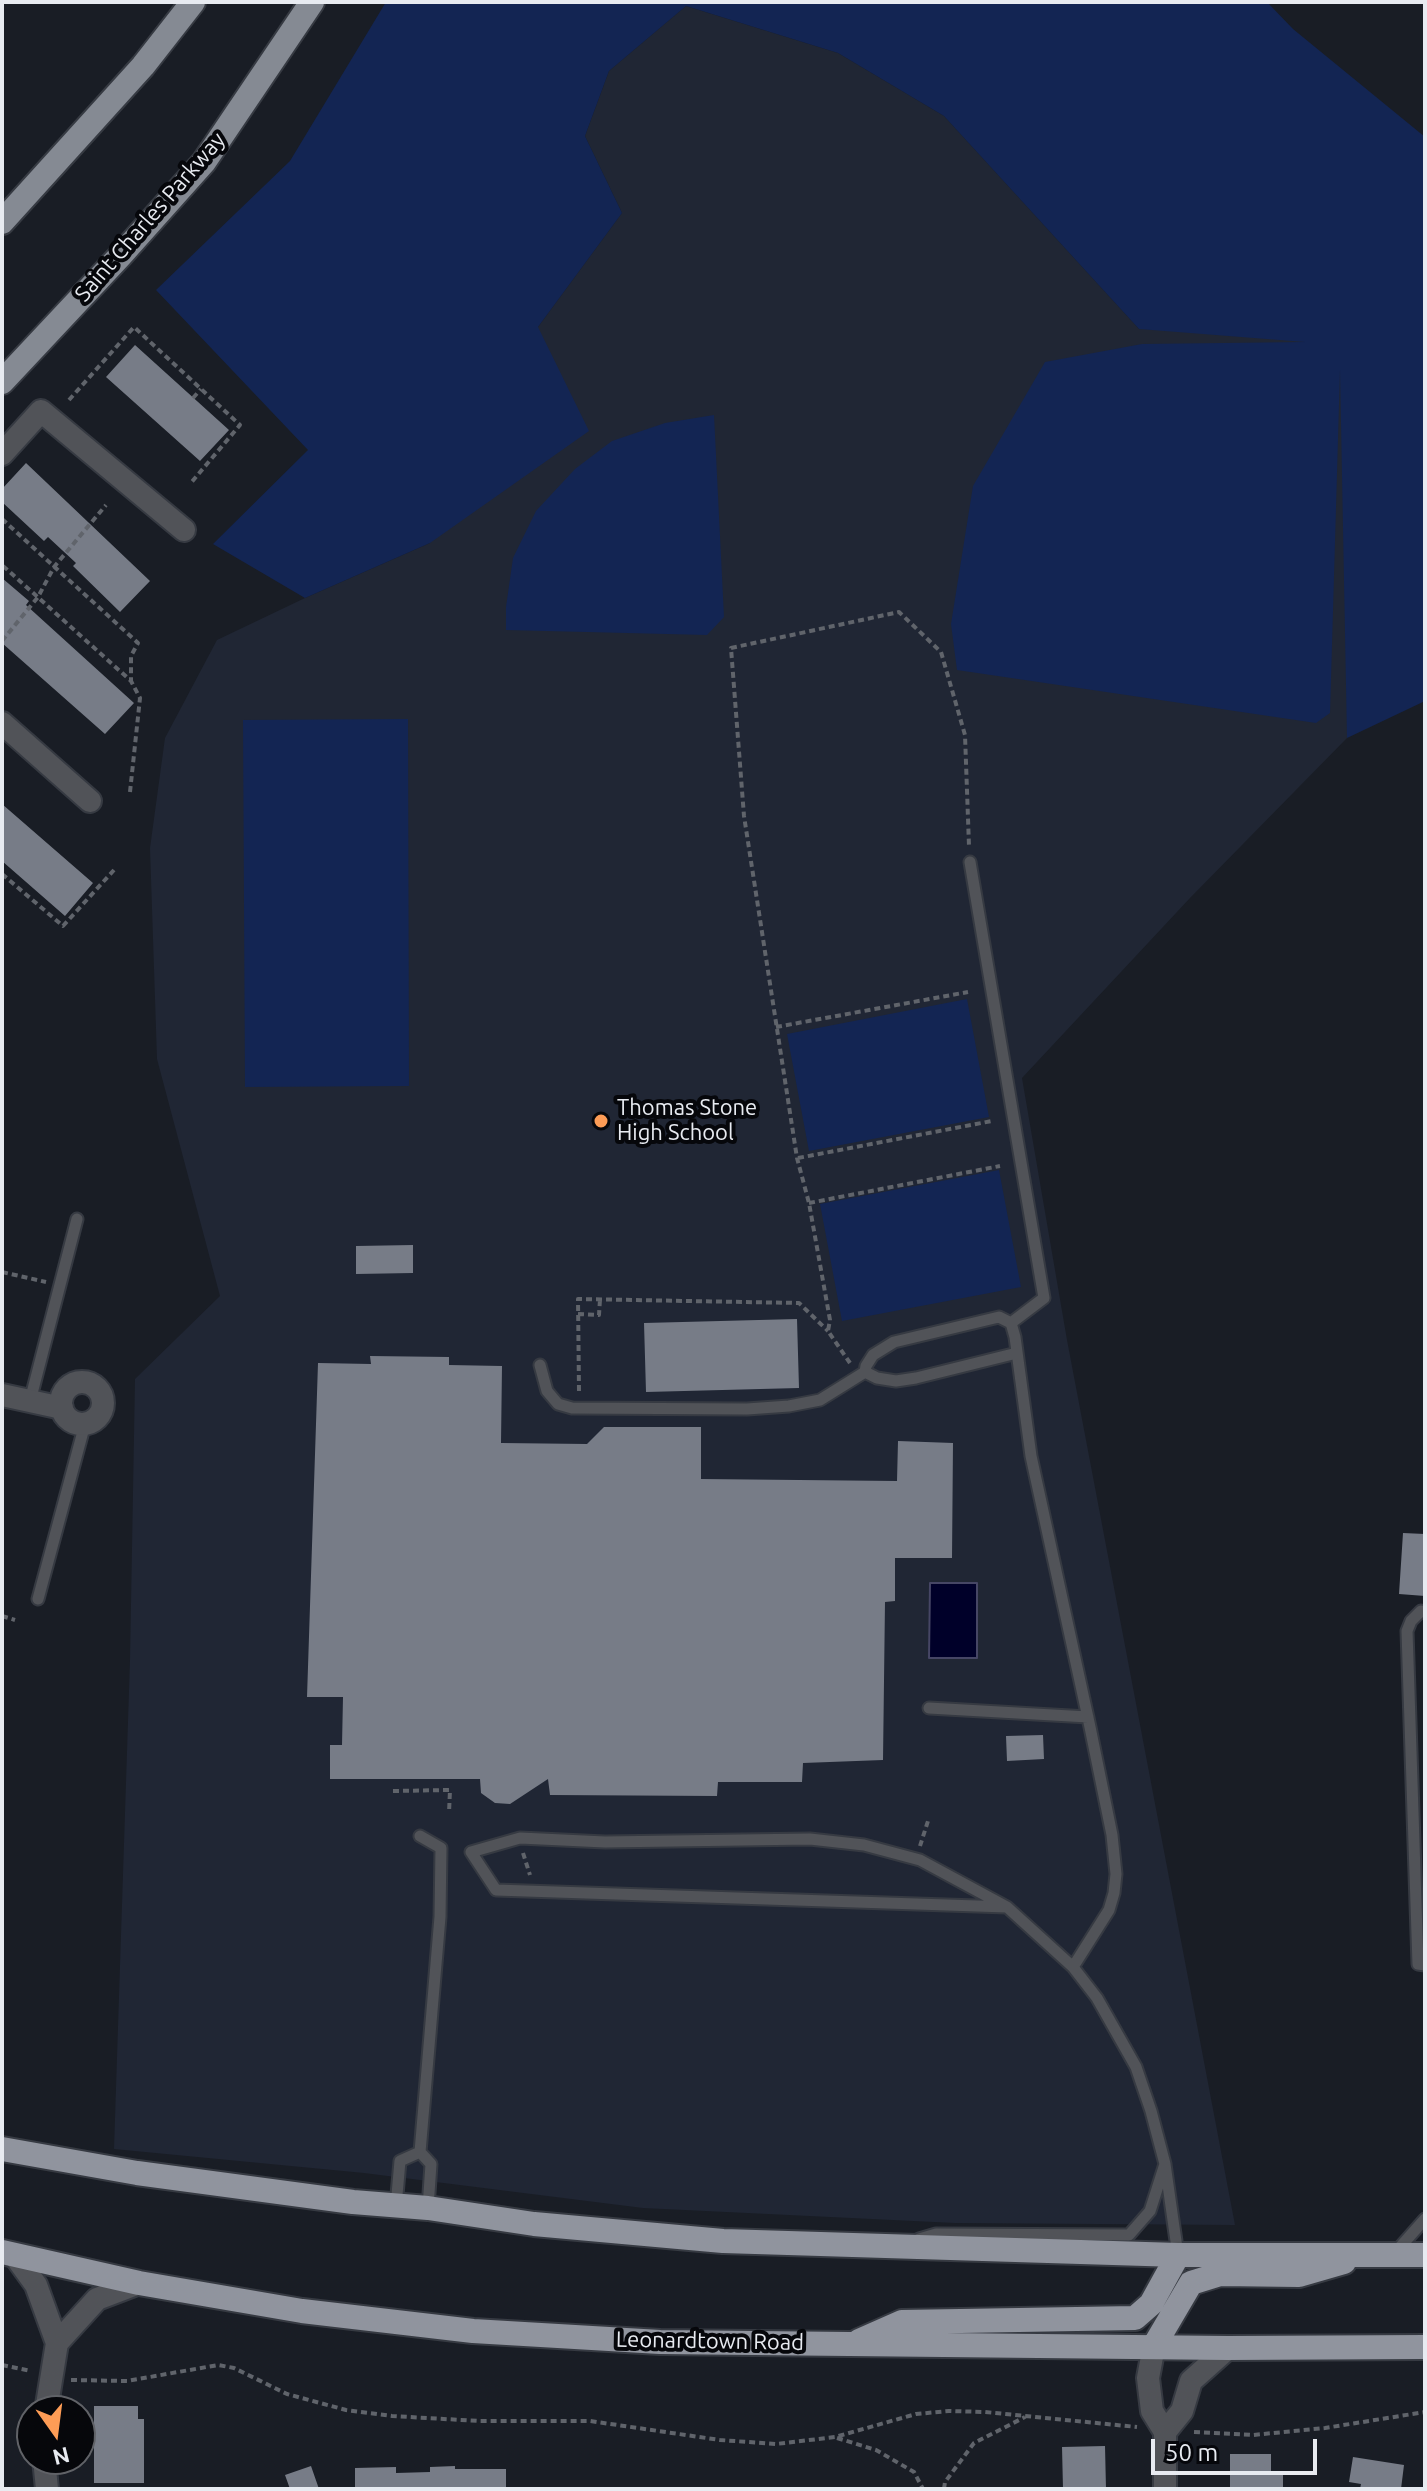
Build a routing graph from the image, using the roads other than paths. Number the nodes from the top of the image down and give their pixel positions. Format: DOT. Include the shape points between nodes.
graph roads {
  1 [pos="193,2"];
  2 [pos="312,2"];
  3 [pos="2,222"];
  4 [pos="2,382"];
  5 [pos="2,454"];
  6 [pos="184,530"];
  7 [pos="2,723"];
  8 [pos="90,801"];
  9 [pos="970,862"];
  10 [pos="77,1219"];
  11 [pos="1011,1323"];
  12 [pos="1017,1353"];
  13 [pos="540,1365"];
  14 [pos="865,1372"];
  15 [pos="2,1395"];
  16 [pos="30,1401"];
  17 [pos="62,1408"];
  18 [pos="85,1424"];
  19 [pos="38,1599"];
  20 [pos="1425,1612"];
  21 [pos="929,1708"];
  22 [pos="1088,1717"];
  23 [pos="420,1836"];
  24 [pos="1007,1907"];
  25 [pos="1425,1965"];
  26 [pos="1073,1967"];
  27 [pos="2,2149"];
  28 [pos="420,2152"];
  29 [pos="1165,2164"];
  30 [pos="396,2206"];
  31 [pos="428,2208"];
  32 [pos="1425,2219"];
  33 [pos="896,2246"];
  34 [pos="8,2254"];
  35 [pos="1178,2255"];
  36 [pos="1367,2255"];
  37 [pos="1393,2255"];
  38 [pos="1425,2255"];
  39 [pos="139,2283"];
  40 [pos="57,2343"];
  41 [pos="852,2344"];
  42 [pos="1154,2346"];
  43 [pos="1425,2347"];
  44 [pos="1228,2348"];
  45 [pos="48,2395"];
  46 [pos="1165,2432"];
  47 [pos="1165,2489"];
  1 -- 3 [label="main road" via="143,66"];
  2 -- 4 [label="main road, Saint Charles Parkway" via="204,162"];
  5 -- 6 [label="street" via="41,411"];
  7 -- 8 [label="street"];
  9 -- 11 [label="lane" via="1044,1298"];
  10 -- 16 [label="lane"];
  11 -- 12 [label="lane"];
  11 -- 14 [label="lane" via="999,1317 894,1342 873,1355"];
  12 -- 14 [label="lane" via="906,1380"];
  12 -- 22 [label="lane" via="1031,1456"];
  13 -- 14 [label="lane" via="547,1391 558,1404 572,1408 789,1406 820,1400"];
  15 -- 16 [label="street"];
  16 -- 17 [label="street"];
  17 -- 18 [label="street" via="66,1417"];
  17 -- 18 [label="street" via="62,1397 71,1386 85,1383 96,1388 103,1400 101,1412"];
  18 -- 19 [label="lane"];
  20 -- 25 [label="lane" via="1407,1631 1418,1964"];
  21 -- 22 [label="lane"];
  22 -- 26 [label="lane" via="1116,1874 1109,1910"];
  23 -- 28 [label="lane" via="441,1848"];
  24 -- 24 [label="lane" via="916,1858 810,1839 520,1838 471,1852 496,1890"];
  24 -- 26 [label="lane"];
  26 -- 29 [label="lane" via="1136,2067"];
  27 -- 30 [label="highway" via="137,2173"];
  28 -- 30 [label="lane" via="400,2161"];
  28 -- 31 [label="lane" via="431,2164"];
  29 -- 33 [label="lane" via="1150,2211 1129,2235 936,2234"];
  29 -- 35 [label="lane"];
  30 -- 31 [label="highway"];
  31 -- 33 [label="highway" via="534,2224 723,2241"];
  32 -- 37 [label="lane"];
  33 -- 35 [label="highway"];
  34 -- 39 [label="highway, Leonardtown Road"];
  34 -- 40 [label="street" via="36,2285"];
  35 -- 36 [label="highway"];
  35 -- 41 [label="highway" via="1147,2310 1135,2318 902,2322"];
  36 -- 37 [label="highway"];
  36 -- 42 [label="highway" via="1299,2275 1220,2274 1191,2283"];
  37 -- 38 [label="highway"];
  39 -- 40 [label="street" via="97,2299"];
  39 -- 41 [label="highway, Leonardtown Road" via="302,2311 473,2331 660,2342"];
  40 -- 45 [label="street"];
  41 -- 42 [label="highway, Leonardtown Road"];
  42 -- 44 [label="highway, Leonardtown Road"];
  42 -- 46 [label="street" via="1148,2378 1152,2411"];
  43 -- 44 [label="highway, Leonardtown Road"];
  44 -- 46 [label="street" via="1191,2381 1182,2411"];
  46 -- 47 [label="street"];
}
